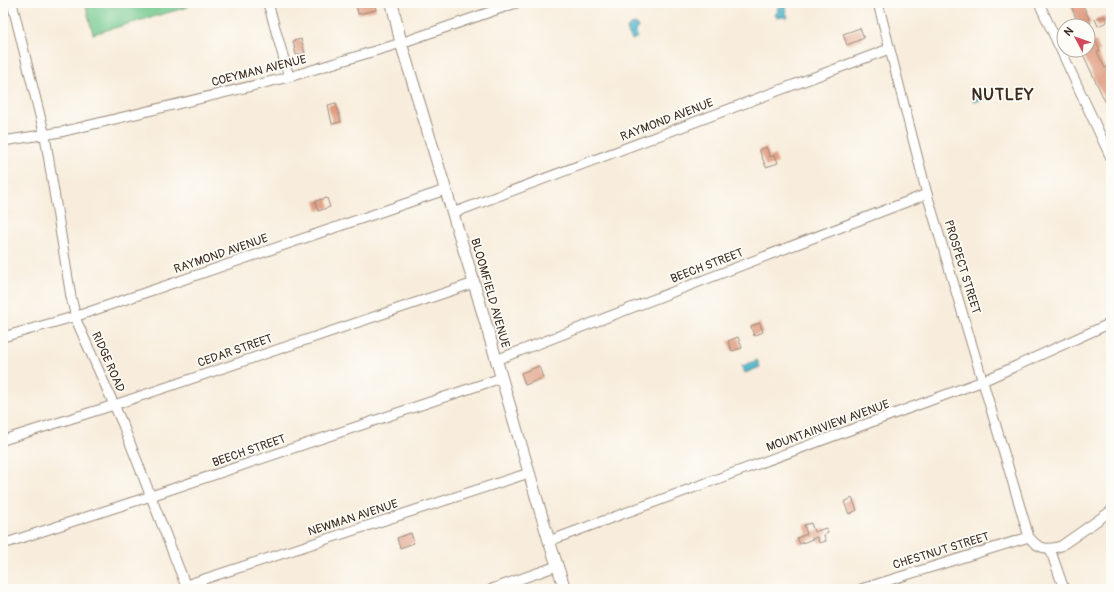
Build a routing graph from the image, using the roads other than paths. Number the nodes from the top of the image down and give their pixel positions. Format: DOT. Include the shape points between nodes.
graph roads {
  1 [pos="12,3"];
  2 [pos="268,3"];
  3 [pos="392,3"];
  4 [pos="516,3"];
  5 [pos="878,3"];
  6 [pos="1039,3"];
  7 [pos="401,43"];
  8 [pos="889,49"];
  9 [pos="289,77"];
  10 [pos="45,134"];
  11 [pos="3,141"];
  12 [pos="1111,158"];
  13 [pos="445,190"];
  14 [pos="927,194"];
  15 [pos="453,213"];
  16 [pos="474,283"];
  17 [pos="76,316"];
  18 [pos="1111,323"];
  19 [pos="3,337"];
  20 [pos="496,360"];
  21 [pos="502,378"];
  22 [pos="983,381"];
  23 [pos="114,405"];
  24 [pos="3,440"];
  25 [pos="528,473"];
  26 [pos="151,496"];
  27 [pos="1111,511"];
  28 [pos="1029,536"];
  29 [pos="549,542"];
  30 [pos="3,544"];
  31 [pos="1050,549"];
  32 [pos="557,566"];
  33 [pos="186,587"];
  34 [pos="492,589"];
  35 [pos="565,589"];
  36 [pos="861,589"];
  37 [pos="1064,589"];
  1 -- 10 [label="street, RIDGE ROAD"];
  2 -- 9 [label="street"];
  3 -- 7 [label="street, BLOOMFIELD AVENUE"];
  4 -- 7 [label="street, COEYMAN AVENUE"];
  5 -- 8 [label="street, PROSPECT STREET"];
  6 -- 12 [label="street"];
  7 -- 9 [label="street, COEYMAN AVENUE"];
  7 -- 13 [label="street, BLOOMFIELD AVENUE"];
  8 -- 14 [label="street, PROSPECT STREET"];
  8 -- 15 [label="street, RAYMOND AVENUE"];
  9 -- 10 [label="street, COEYMAN AVENUE"];
  10 -- 11 [label="street, COEYMAN AVENUE"];
  10 -- 17 [label="street, RIDGE ROAD"];
  13 -- 15 [label="street, BLOOMFIELD AVENUE"];
  13 -- 17 [label="street, RAYMOND AVENUE"];
  14 -- 20 [label="street, BEECH STREET"];
  14 -- 22 [label="street, PROSPECT STREET"];
  15 -- 16 [label="street, BLOOMFIELD AVENUE"];
  16 -- 20 [label="street, BLOOMFIELD AVENUE"];
  16 -- 23 [label="street, CEDAR STREET"];
  17 -- 19 [label="street, RAYMOND AVENUE"];
  17 -- 23 [label="street, RIDGE ROAD"];
  18 -- 22 [label="street, MOUNTAINVIEW AVENUE"];
  20 -- 21 [label="street, BLOOMFIELD AVENUE"];
  21 -- 25 [label="street, BLOOMFIELD AVENUE"];
  21 -- 26 [label="street, BEECH STREET"];
  22 -- 28 [label="street, PROSPECT STREET"];
  22 -- 29 [label="street, MOUNTAINVIEW AVENUE"];
  23 -- 24 [label="street, CEDAR STREET"];
  23 -- 26 [label="street, RIDGE ROAD"];
  25 -- 29 [label="street, BLOOMFIELD AVENUE"];
  25 -- 33 [label="street, NEWMAN AVENUE"];
  26 -- 30 [label="street, BEECH STREET"];
  26 -- 33 [label="street, RIDGE ROAD"];
  27 -- 31 [label="street" via="1061,546"];
  28 -- 31 [label="street" via="1040,547"];
  28 -- 36 [label="street, CHESTNUT STREET"];
  29 -- 32 [label="street, BLOOMFIELD AVENUE"];
  31 -- 37 [label="street"];
  32 -- 34 [label="street"];
  32 -- 35 [label="street, BLOOMFIELD AVENUE"];
}
